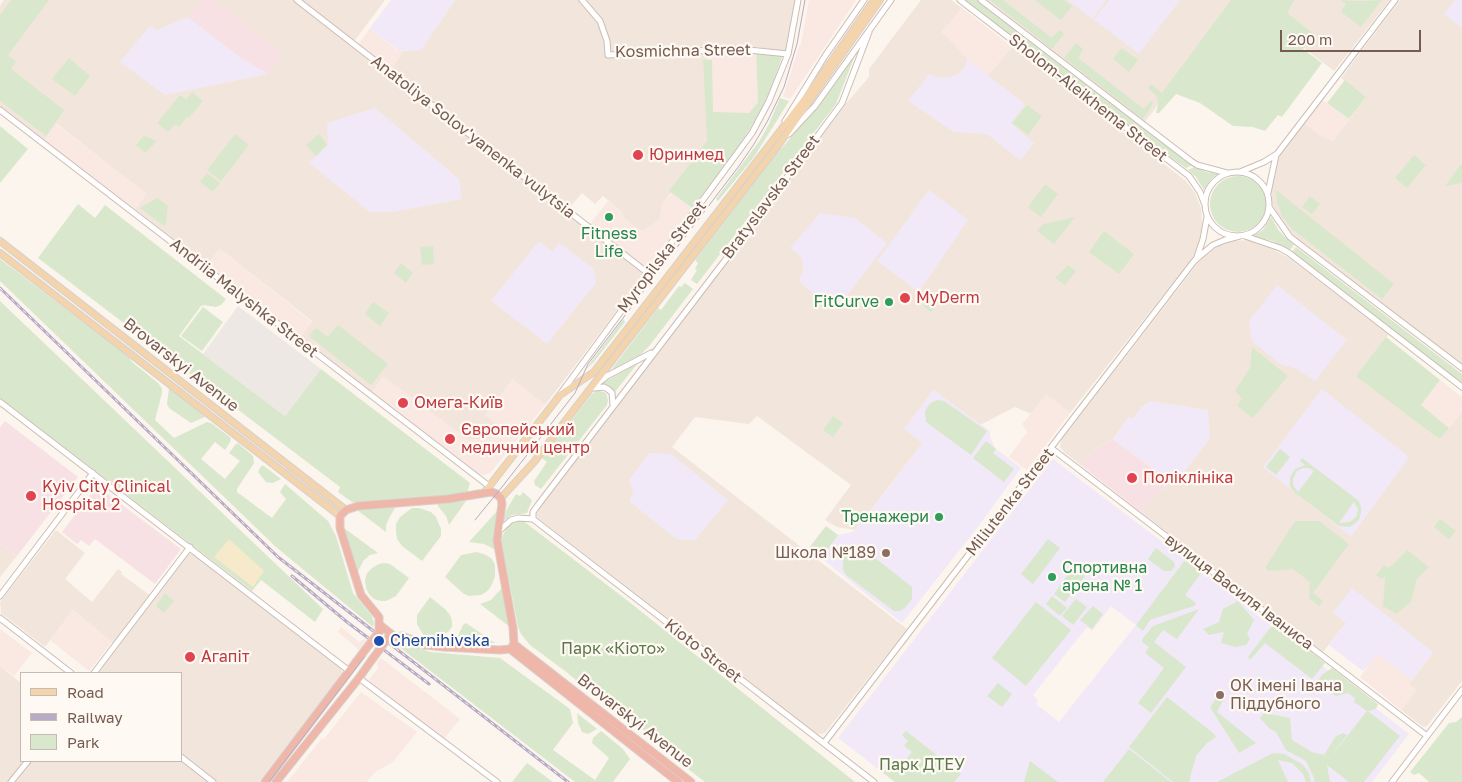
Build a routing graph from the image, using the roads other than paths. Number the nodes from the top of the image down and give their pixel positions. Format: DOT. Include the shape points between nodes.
graph roads {
  1 [pos="297,0"];
  2 [pos="582,0"];
  3 [pos="798,0"];
  4 [pos="864,0"];
  5 [pos="874,0"];
  6 [pos="880,0"];
  7 [pos="891,0"];
  8 [pos="960,0"];
  9 [pos="981,0"];
  10 [pos="1395,0"];
  11 [pos="869,32"];
  12 [pos="847,44"];
  13 [pos="788,54"];
  14 [pos="0,110"];
  15 [pos="775,144"];
  16 [pos="1276,154"];
  17 [pos="1240,172"];
  18 [pos="1228,173"];
  19 [pos="1268,195"];
  20 [pos="1205,205"];
  21 [pos="1270,207"];
  22 [pos="1207,216"];
  23 [pos="1243,236"];
  24 [pos="0,241"];
  25 [pos="0,253"];
  26 [pos="1196,260"];
  27 [pos="649,274"];
  28 [pos="654,351"];
  29 [pos="1462,368"];
  30 [pos="592,374"];
  31 [pos="595,386"];
  32 [pos="1462,387"];
  33 [pos="560,395"];
  34 [pos="0,402"];
  35 [pos="613,405"];
  36 [pos="1051,448"];
  37 [pos="93,473"];
  38 [pos="489,486"];
  39 [pos="484,493"];
  40 [pos="501,498"];
  41 [pos="346,510"];
  42 [pos="340,516"];
  43 [pos="532,519"];
  44 [pos="498,534"];
  45 [pos="190,548"];
  46 [pos="0,596"];
  47 [pos="0,618"];
  48 [pos="380,629"];
  49 [pos="392,637"];
  50 [pos="512,646"];
  51 [pos="348,670"];
  52 [pos="70,672"];
  53 [pos="95,672"];
  54 [pos="359,678"];
  55 [pos="1462,690"];
  56 [pos="1427,736"];
  57 [pos="824,744"];
  58 [pos="182,758"];
  59 [pos="27,762"];
  60 [pos="12,782"];
  61 [pos="212,782"];
  62 [pos="265,782"];
  63 [pos="276,782"];
  64 [pos="497,782"];
  65 [pos="678,782"];
  66 [pos="691,782"];
  67 [pos="874,782"];
  68 [pos="1392,782"];
  1 -- 27 [label="street, Anatoliya Solov'yanenka vulytsia"];
  2 -- 13 [label="street, Kosmichna Street" via="600,21 608,55 757,50"];
  3 -- 13 [label="street, Myropilska Street"];
  4 -- 15 [label="street, Bratyslavska Street" via="807,84"];
  5 -- 12 [label="main road, Bratyslavska Street"];
  6 -- 12 [label="main road, Bratyslavska Street"];
  7 -- 11 [label="street, Bratyslavska Street"];
  8 -- 20 [label="street, Sholom-Aleikhema Street" via="1189,176"];
  9 -- 18 [label="street, Sholom-Aleikhema Street" via="1197,166"];
  10 -- 16 [label="street"];
  11 -- 15 [label="street, Bratyslavska Street" via="815,106"];
  11 -- 28 [label="street, Bratyslavska Street" via="842,103"];
  12 -- 15 [label="main road, Bratyslavska Street"];
  13 -- 27 [label="street, Myropilska Street" via="752,133"];
  14 -- 38 [label="street, Andriia Malyshka Street"];
  15 -- 30 [label="main road, Bratyslavska Street"];
  15 -- 31 [label="main road, Bratyslavska Street"];
  16 -- 17 [label="street"];
  16 -- 19 [label="street"];
  17 -- 18 [label="street"];
  17 -- 19 [label="street" via="1258,179"];
  18 -- 20 [label="street" via="1211,185"];
  19 -- 21 [label="street"];
  20 -- 22 [label="street"];
  21 -- 23 [label="street" via="1262,225"];
  21 -- 29 [label="street" via="1290,237"];
  22 -- 23 [label="street" via="1223,234"];
  22 -- 26 [label="street, Miliutenka Street"];
  23 -- 26 [label="street, Miliutenka Street" via="1213,245"];
  23 -- 32 [label="street" via="1289,253"];
  24 -- 41 [label="main road, Brovarskyi Avenue"];
  25 -- 42 [label="main road, Brovarskyi Avenue"];
  26 -- 36 [label="street, Miliutenka Street"];
  27 -- 33 [label="street, Myropilska Street"];
  28 -- 31 [label="street, Bratyslavska Street"];
  28 -- 35 [label="street, Bratyslavska Street"];
  30 -- 31 [label="main road" via="591,381"];
  30 -- 33 [label="main road, Bratyslavska Street"];
  31 -- 35 [label="street" via="612,393"];
  31 -- 40 [label="main road, Bratyslavska Street"];
  33 -- 38 [label="main road, Myropilska Street"];
  34 -- 37 [label="street"];
  35 -- 43 [label="street, Bratyslavska Street" via="538,504"];
  36 -- 56 [label="street, вулиця Василя Іваниса"];
  36 -- 57 [label="street, Miliutenka Street"];
  37 -- 45 [label="street"];
  37 -- 46 [label="street"];
  38 -- 39 [label="main road, Myropilska Street"];
  39 -- 40 [label="highway" via="492,492"];
  39 -- 41 [label="highway" via="358,506"];
  40 -- 44 [label="highway"];
  41 -- 42 [label="highway"];
  42 -- 48 [label="highway" via="340,528 358,588 376,611"];
  43 -- 44 [label="street" via="511,520"];
  43 -- 57 [label="street, Kioto Street"];
  44 -- 50 [label="highway" via="513,628"];
  45 -- 51 [label="street"];
  45 -- 53 [label="street"];
  47 -- 52 [label="street"];
  48 -- 49 [label="highway"];
  48 -- 51 [label="highway, bridge"];
  49 -- 50 [label="highway" via="402,636 433,646"];
  49 -- 54 [label="highway, bridge"];
  50 -- 65 [label="highway, Brovarskyi Avenue"];
  50 -- 66 [label="highway, Brovarskyi Avenue"];
  51 -- 62 [label="highway"];
  54 -- 63 [label="highway"];
  54 -- 64 [label="street"];
  55 -- 56 [label="street"];
  56 -- 68 [label="street"];
  57 -- 67 [label="street, Kioto Street"];
  58 -- 61 [label="street"];
  59 -- 60 [label="street"];
}
